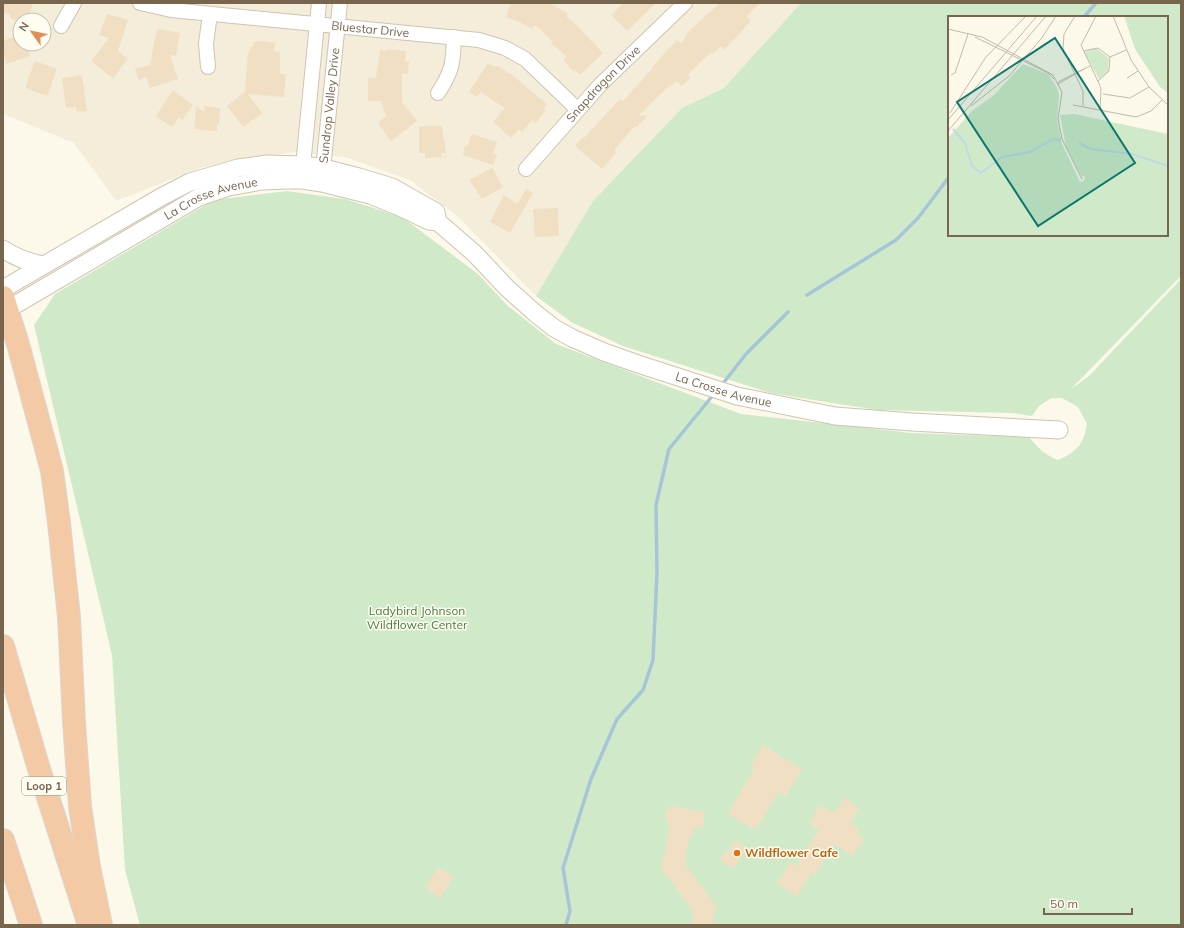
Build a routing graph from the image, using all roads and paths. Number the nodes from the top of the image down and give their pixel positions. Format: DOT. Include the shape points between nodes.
graph roads {
  1 [pos="74,3"];
  2 [pos="140,3"];
  3 [pos="319,3"];
  4 [pos="340,3"];
  5 [pos="680,5"];
  6 [pos="210,14"];
  7 [pos="317,24"];
  8 [pos="61,26"];
  9 [pos="338,26"];
  10 [pos="454,37"];
  11 [pos="208,66"];
  12 [pos="438,93"];
  13 [pos="577,109"];
  14 [pos="526,169"];
  15 [pos="303,172"];
  16 [pos="323,175"];
  17 [pos="3,249"];
  18 [pos="43,265"];
  19 [pos="4,302"];
  20 [pos="1059,430"];
  21 [pos="3,646"];
  22 [pos="3,840"];
  23 [pos="31,925"];
  24 [pos="89,925"];
  25 [pos="101,925"];
  1 -- 8 [label="street"];
  2 -- 6 [label="street, Bluestar Drive" via="171,10"];
  3 -- 7 [label="street, Sundrop Valley Drive"];
  4 -- 9 [label="street, Sundrop Valley Drive"];
  5 -- 13 [label="street, Snapdragon Drive"];
  6 -- 7 [label="street, Bluestar Drive"];
  6 -- 11 [label="street" via="206,44"];
  7 -- 9 [label="street, Bluestar Drive"];
  7 -- 15 [label="street, Sundrop Valley Drive"];
  9 -- 10 [label="street, Bluestar Drive"];
  9 -- 16 [label="street, Sundrop Valley Drive"];
  10 -- 12 [label="street" via="451,70"];
  10 -- 13 [label="street, Bluestar Drive" via="479,40 517,54 533,65"];
  13 -- 14 [label="street, Snapdragon Drive"];
  15 -- 16 [label="street, La Crosse Avenue"];
  15 -- 18 [label="street, La Crosse Avenue" via="267,164 238,168 190,182"];
  15 -- 19 [label="street, La Crosse Avenue" via="229,187 199,197"];
  16 -- 20 [label="street, La Crosse Avenue" via="429,221 438,222 474,253 507,288 554,328 604,352 737,396 835,416"];
  17 -- 18 [label="street" via="23,260"];
  18 -- 19 [label="street, La Crosse Avenue"];
  19 -- 25 [label="highway" via="52,471 69,617 80,806"];
  21 -- 24 [label="highway, Loop 1"];
  22 -- 23 [label="highway"];
}
